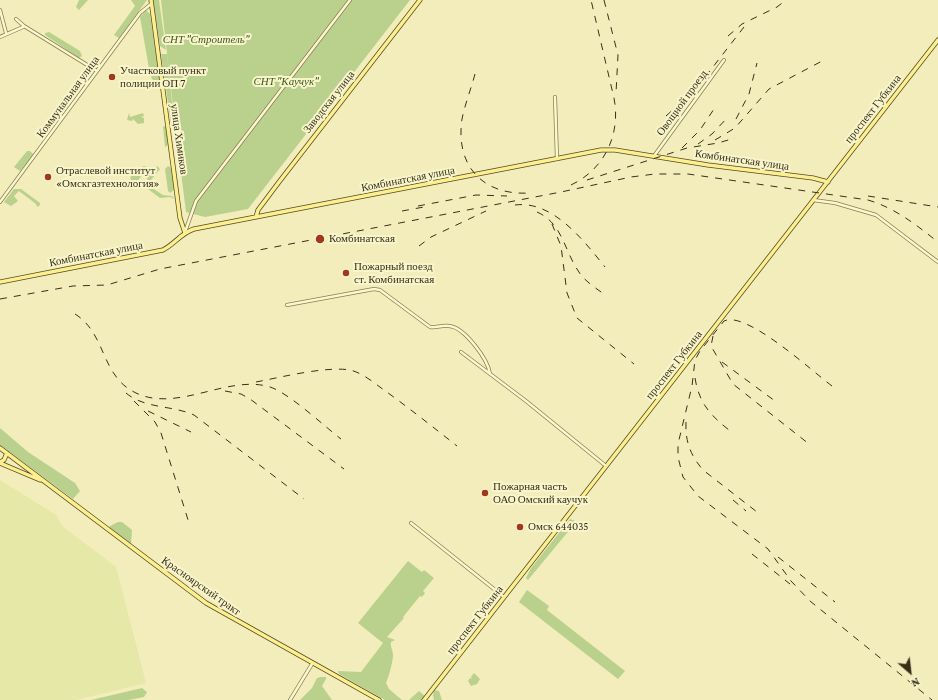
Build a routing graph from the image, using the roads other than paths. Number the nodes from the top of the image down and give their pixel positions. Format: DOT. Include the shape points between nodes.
graph roads {
  1 [pos="350,0"];
  2 [pos="420,0"];
  3 [pos="151,2"];
  4 [pos="0,10"];
  5 [pos="16,19"];
  6 [pos="24,26"];
  7 [pos="6,33"];
  8 [pos="0,36"];
  9 [pos="938,40"];
  10 [pos="724,60"];
  11 [pos="97,71"];
  12 [pos="555,97"];
  13 [pos="654,157"];
  14 [pos="557,159"];
  15 [pos="828,182"];
  16 [pos="813,200"];
  17 [pos="0,202"];
  18 [pos="256,217"];
  19 [pos="185,233"];
  20 [pos="938,262"];
  21 [pos="0,282"];
  22 [pos="287,305"];
  23 [pos="461,352"];
  24 [pos="490,374"];
  25 [pos="0,448"];
  26 [pos="6,453"];
  27 [pos="0,462"];
  28 [pos="606,466"];
  29 [pos="45,482"];
  30 [pos="411,523"];
  31 [pos="505,597"];
  32 [pos="312,664"];
  33 [pos="290,700"];
  34 [pos="379,700"];
  35 [pos="424,700"];
  1 -- 19 [label="street" via="196,201"];
  2 -- 18 [label="main road, Заводская улица" via="279,182 258,210"];
  3 -- 11 [label="street, Коммунальная улица"];
  3 -- 19 [label="main road, улица Химиков" via="179,211"];
  4 -- 7 [label="street"];
  5 -- 6 [label="street"];
  6 -- 7 [label="street"];
  6 -- 11 [label="street"];
  7 -- 8 [label="street"];
  9 -- 15 [label="main road, проспект Губкина"];
  10 -- 13 [label="street, Овощной проезд"];
  11 -- 17 [label="street, Коммунальная улица"];
  12 -- 14 [label="street"];
  13 -- 14 [label="main road, Комбинатская улица" via="604,150"];
  13 -- 15 [label="main road, Комбинатская улица"];
  14 -- 18 [label="main road, Комбинатская улица"];
  15 -- 16 [label="main road, проспект Губкина"];
  16 -- 20 [label="street" via="835,203 876,215"];
  16 -- 28 [label="main road, проспект Губкина"];
  18 -- 19 [label="main road, Комбинатская улица"];
  19 -- 21 [label="main road, Комбинатская улица" via="163,250"];
  22 -- 24 [label="street" via="380,290 430,327 448,325 461,332 476,346"];
  23 -- 24 [label="street"];
  24 -- 28 [label="street"];
  25 -- 26 [label="main road"];
  26 -- 27 [label="main road" via="4,460"];
  26 -- 29 [label="main road"];
  27 -- 29 [label="main road"];
  28 -- 31 [label="main road, проспект Губкина"];
  29 -- 32 [label="main road, Красноярский тракт" via="206,603"];
  30 -- 31 [label="street"];
  31 -- 35 [label="main road, проспект Губкина"];
  32 -- 33 [label="street"];
  32 -- 34 [label="main road, Красноярский тракт"];
}
